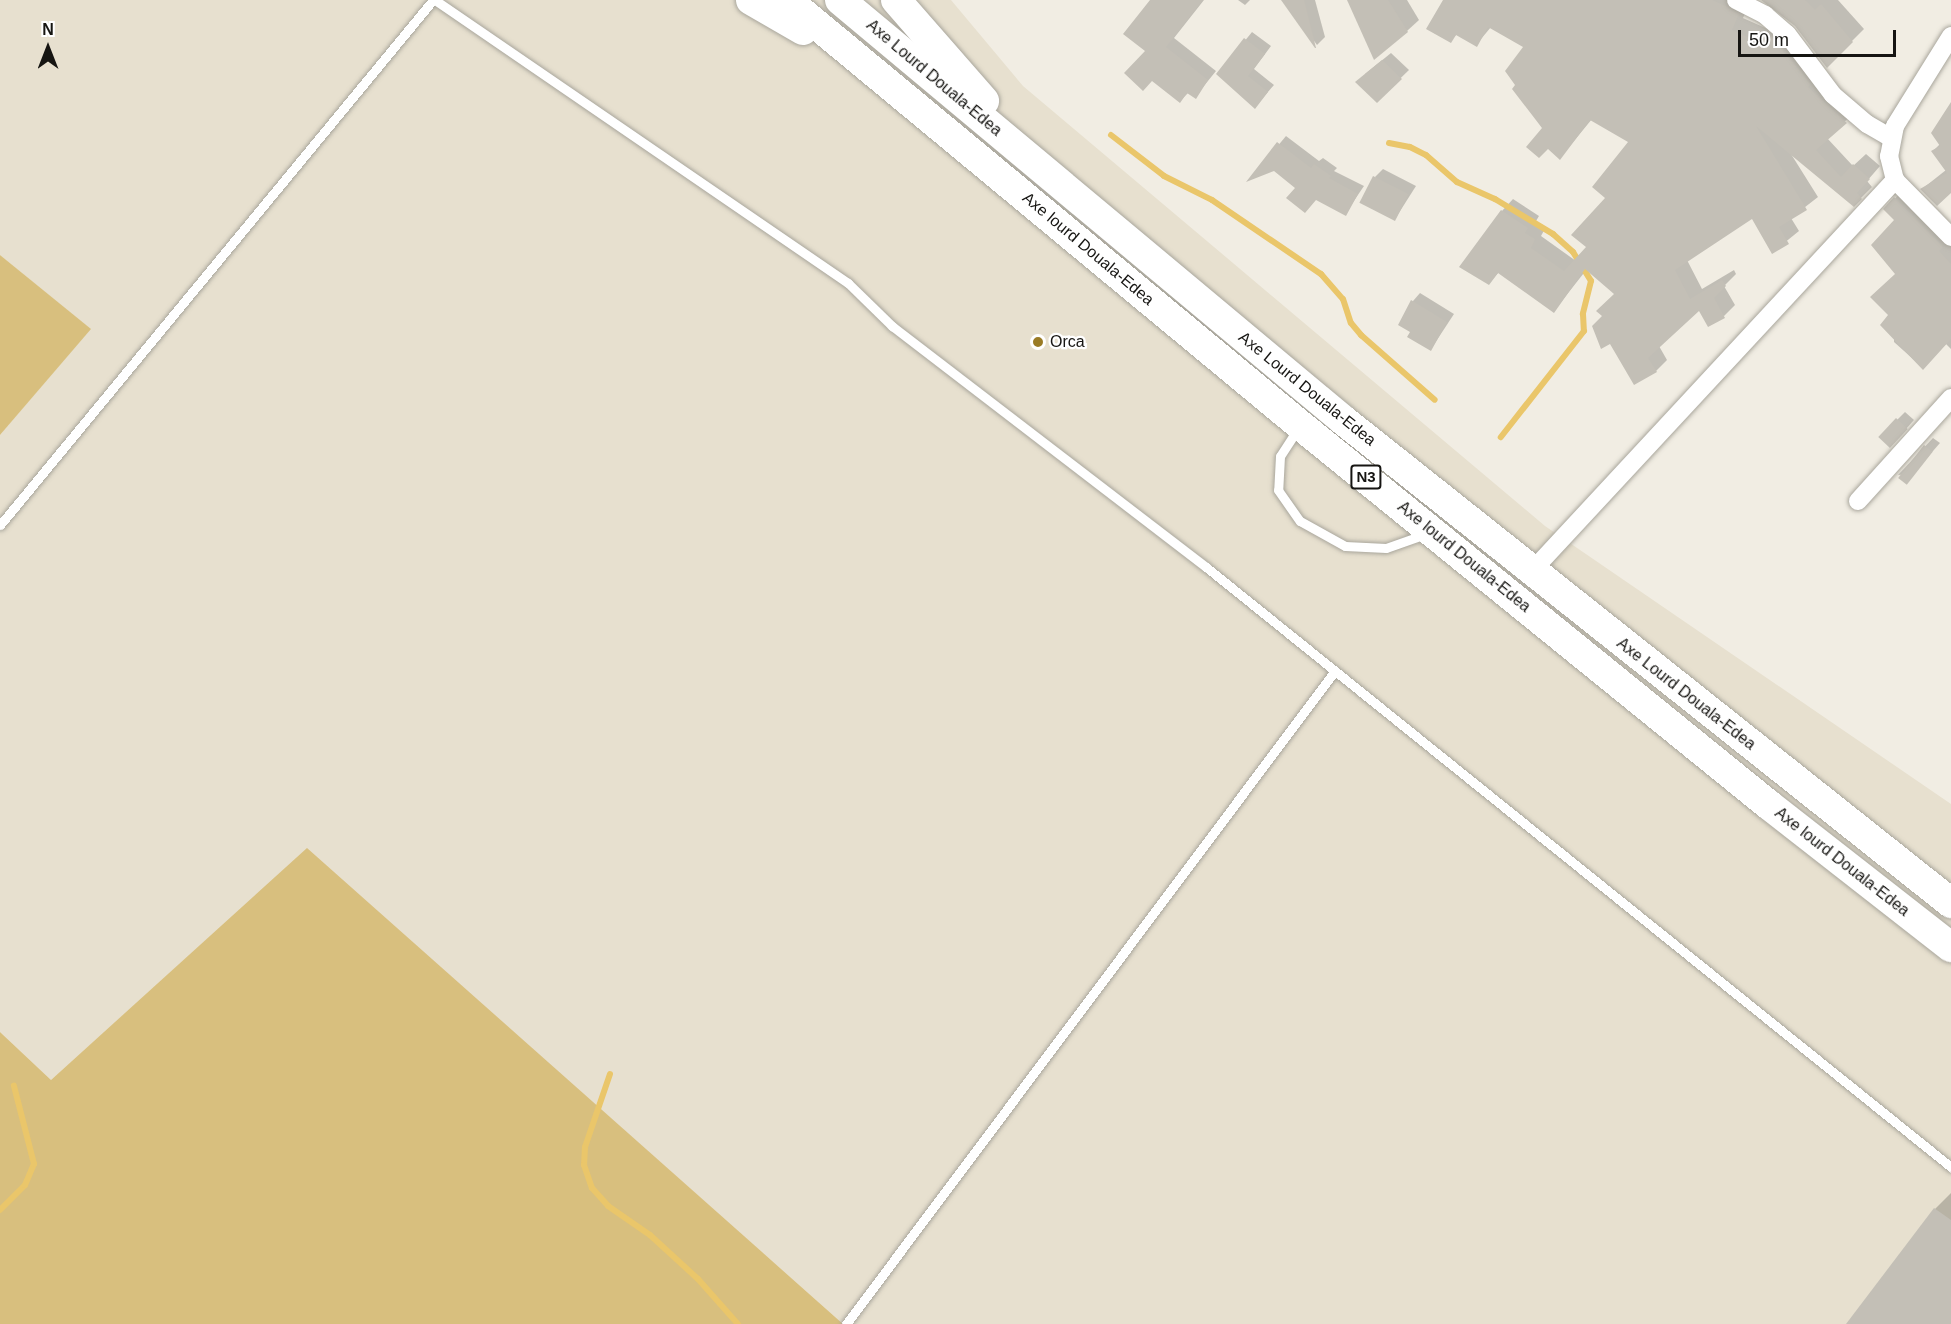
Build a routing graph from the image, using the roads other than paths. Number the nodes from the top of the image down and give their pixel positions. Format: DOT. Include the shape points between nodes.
graph roads {
  1 [pos="434,0"];
  2 [pos="751,0"];
  3 [pos="787,0"];
  4 [pos="840,0"];
  5 [pos="896,0"];
  6 [pos="1736,0"];
  7 [pos="1951,36"];
  8 [pos="870,69"];
  9 [pos="1891,138"];
  10 [pos="1895,180"];
  11 [pos="1056,182"];
  12 [pos="1951,237"];
  13 [pos="1951,398"];
  14 [pos="1300,425"];
  15 [pos="1858,501"];
  16 [pos="0,525"];
  17 [pos="1434,531"];
  18 [pos="1532,571"];
  19 [pos="1334,672"];
  20 [pos="1951,903"];
  21 [pos="1951,947"];
  22 [pos="1951,1167"];
  23 [pos="846,1324"];
  1 -- 16 [label="lane"];
  1 -- 19 [label="lane" via="848,283 892,326 1206,567"];
  2 -- 8 [label="highway"];
  3 -- 8 [label="highway, Axe lourd Douala-Edea / N3"];
  4 -- 11 [label="highway, Axe Lourd Douala-Edea / N3"];
  5 -- 11 [label="highway"];
  6 -- 9 [label="street" via="1765,15 1787,34 1833,95 1867,124"];
  7 -- 9 [label="street"];
  8 -- 14 [label="highway, Axe lourd Douala-Edea / N3"];
  9 -- 10 [label="street" via="1889,156"];
  10 -- 12 [label="street"];
  10 -- 18 [label="street"];
  11 -- 18 [label="highway, Axe Lourd Douala-Edea / N3"];
  13 -- 15 [label="street"];
  14 -- 17 [label="highway, Axe lourd Douala-Edea / N3"];
  14 -- 17 [label="lane" via="1280,456 1278,490 1300,521 1345,546 1386,548"];
  17 -- 21 [label="highway, Axe lourd Douala-Edea / N3" via="1769,805"];
  18 -- 20 [label="highway, Axe Lourd Douala-Edea / N3"];
  19 -- 22 [label="lane"];
  19 -- 23 [label="lane"];
}
